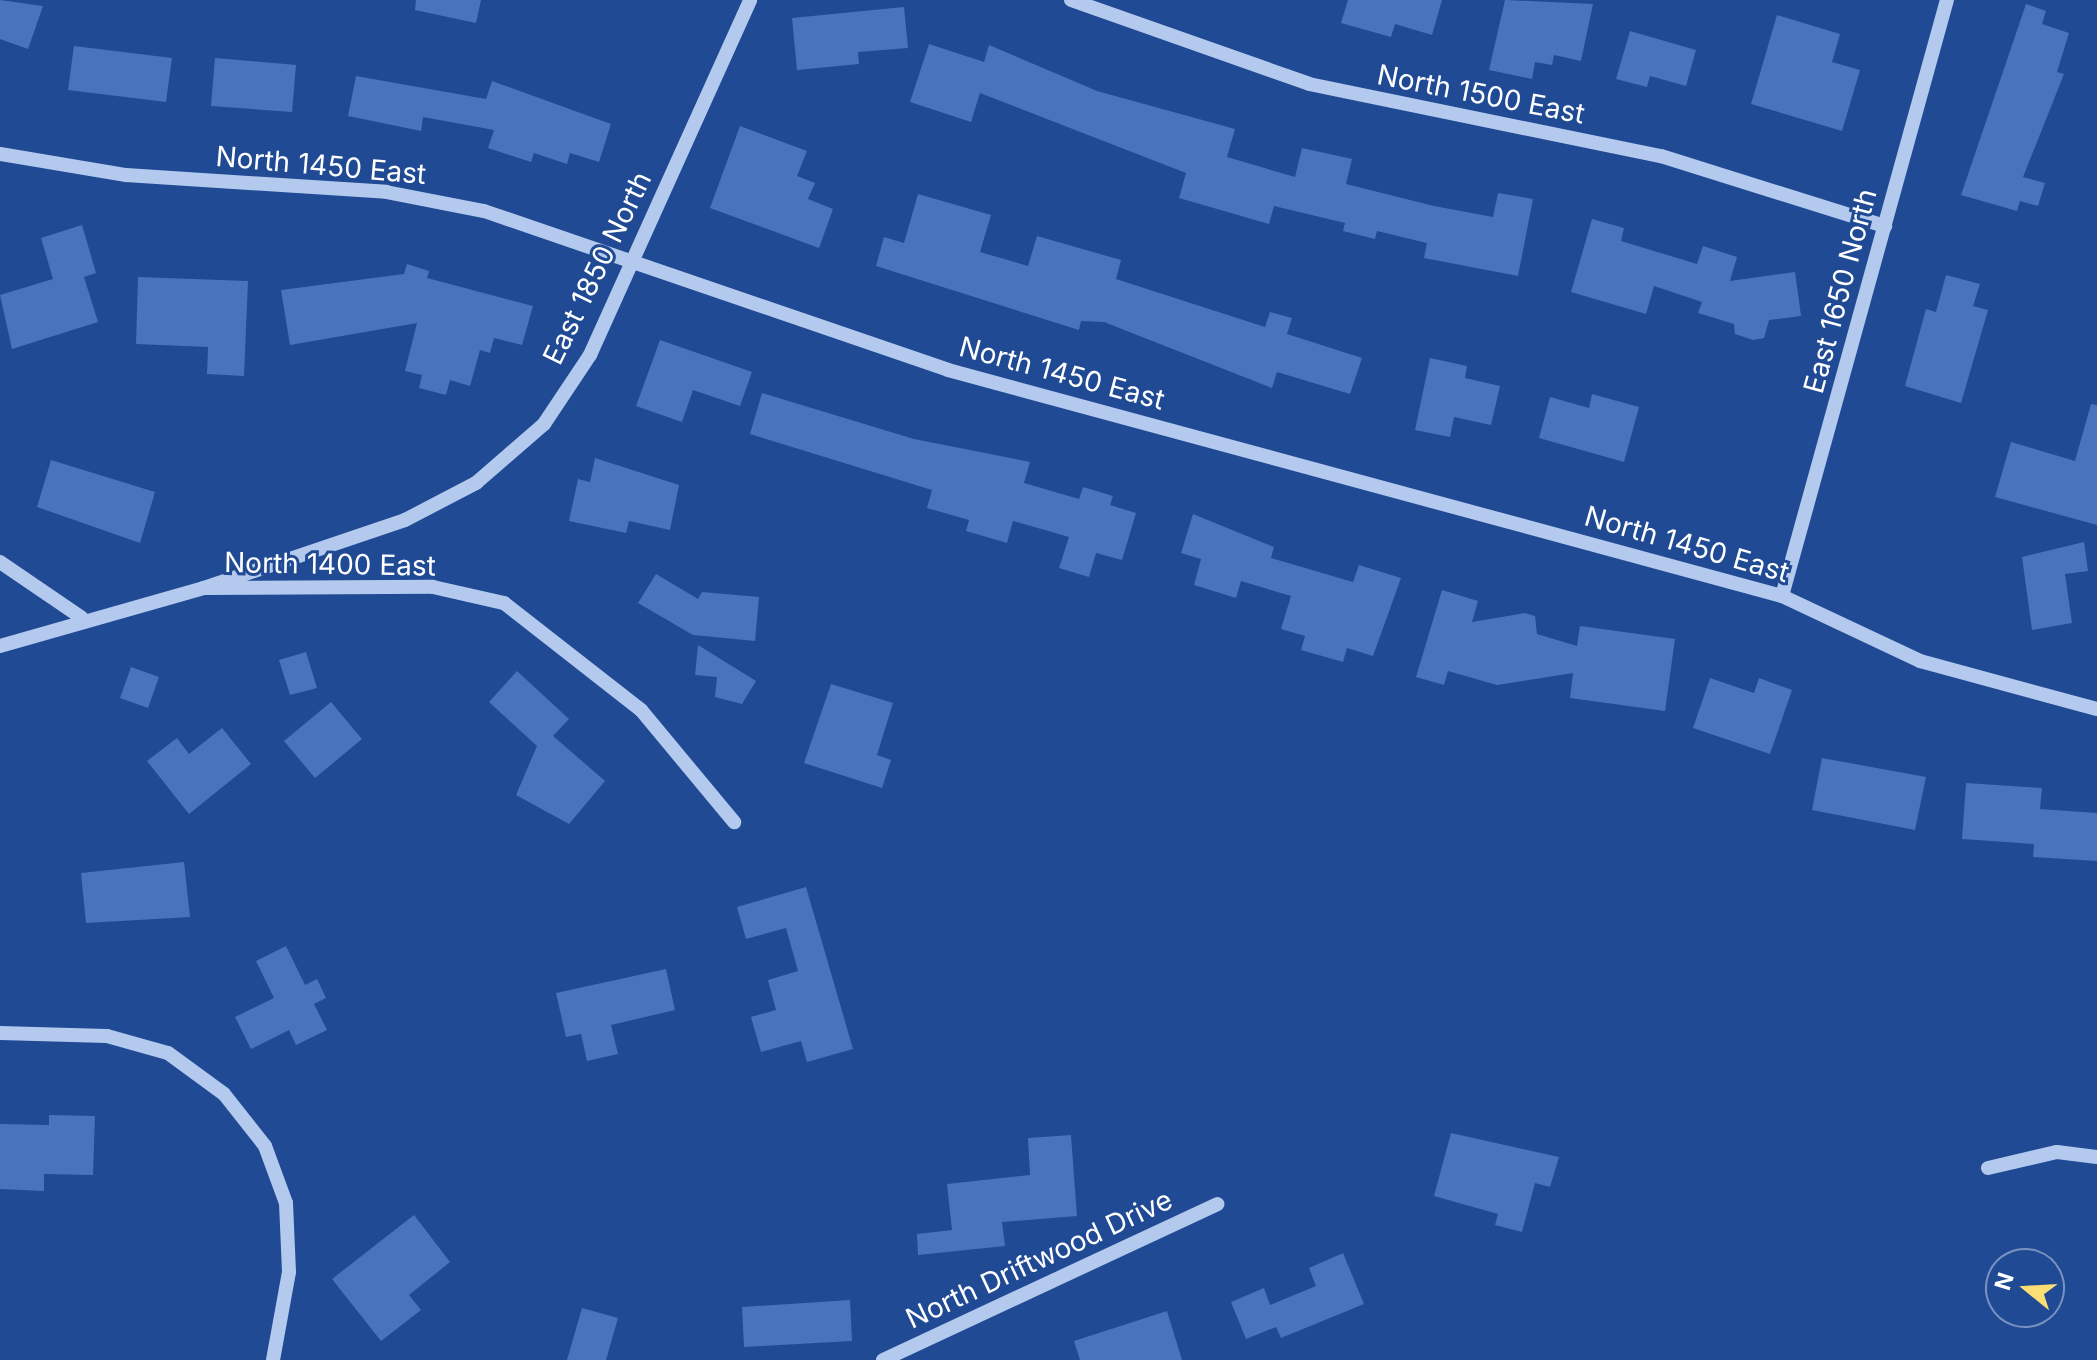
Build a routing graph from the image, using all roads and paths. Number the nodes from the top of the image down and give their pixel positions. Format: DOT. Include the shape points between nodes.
graph roads {
  1 [pos="750,0"];
  2 [pos="1071,0"];
  3 [pos="1947,0"];
  4 [pos="0,154"];
  5 [pos="1885,226"];
  6 [pos="632,261"];
  7 [pos="0,562"];
  8 [pos="204,588"];
  9 [pos="1782,596"];
  10 [pos="82,618"];
  11 [pos="0,646"];
  12 [pos="2097,709"];
  13 [pos="734,822"];
  14 [pos="0,1033"];
  15 [pos="2097,1157"];
  16 [pos="1988,1168"];
  17 [pos="1217,1204"];
  18 [pos="273,1360"];
  19 [pos="883,1360"];
  1 -- 6 [label="street, East 1850 North"];
  2 -- 5 [label="street, North 1500 East" via="1309,84 1661,156"];
  3 -- 5 [label="street, East 1650 North"];
  4 -- 6 [label="street, North 1450 East" via="126,175 386,192 484,211"];
  5 -- 9 [label="street, East 1650 North"];
  6 -- 8 [label="street, East 1850 North" via="590,355 544,424 476,483 405,520"];
  6 -- 9 [label="street, North 1450 East" via="948,370"];
  7 -- 10 [label="street"];
  8 -- 10 [label="street, North 1400 East"];
  8 -- 13 [label="street, North 1400 East" via="433,587 504,603 641,710"];
  9 -- 12 [label="street, North 1450 East" via="1920,661"];
  10 -- 11 [label="street, North 1400 East"];
  14 -- 18 [label="street" via="107,1036 168,1053 224,1094 265,1146 286,1203 289,1272"];
  15 -- 16 [label="street" via="2057,1152"];
  17 -- 19 [label="street, North Driftwood Drive"];
}
